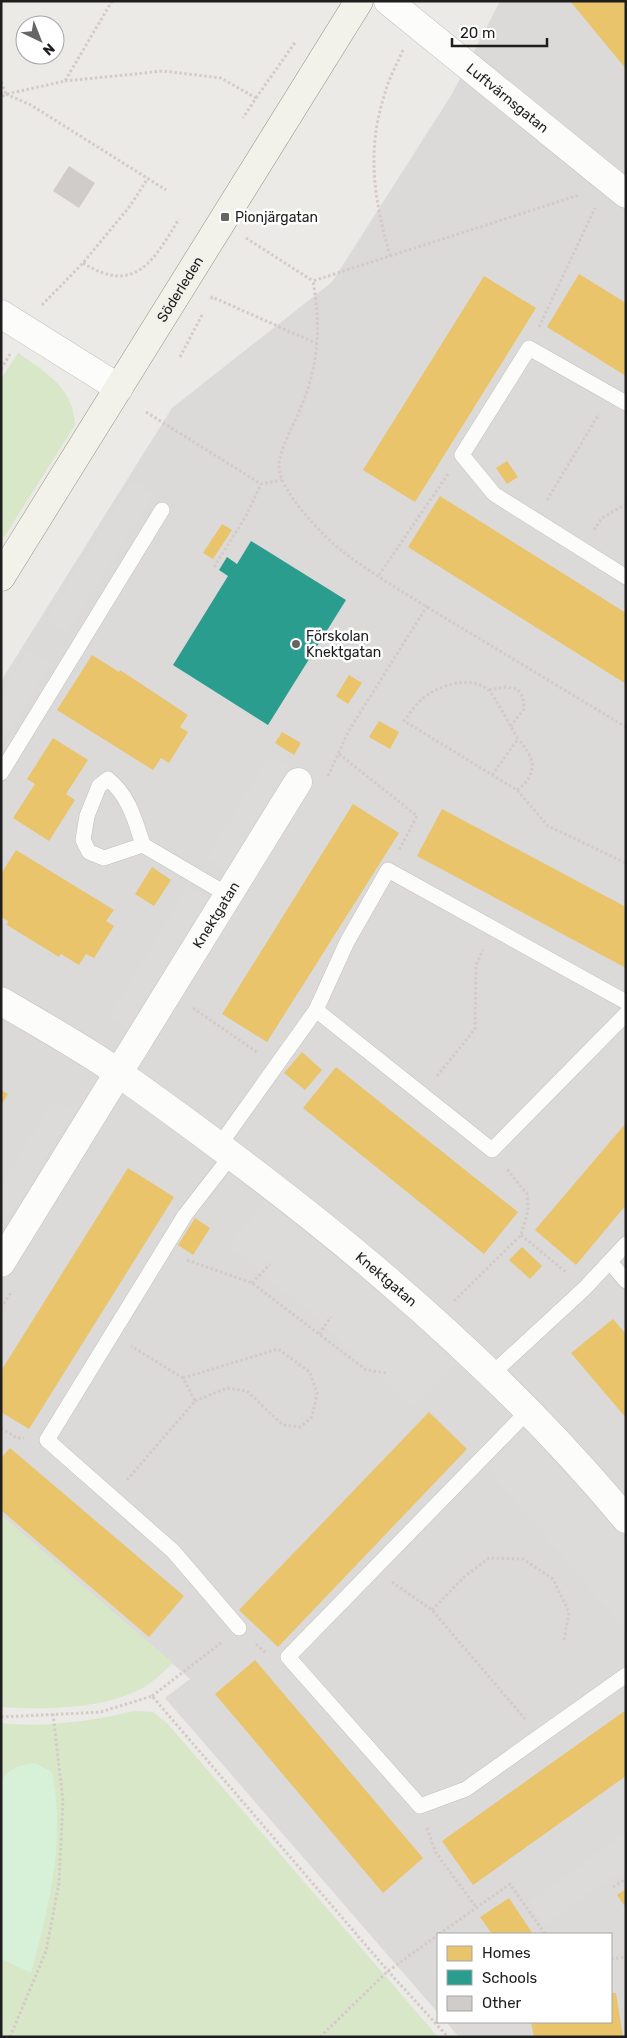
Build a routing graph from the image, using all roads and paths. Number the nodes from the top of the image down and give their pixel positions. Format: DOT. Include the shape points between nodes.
graph roads {
  1 [pos="112,1"];
  2 [pos="359,1"];
  3 [pos="388,1"];
  4 [pos="419,25"];
  5 [pos="301,34"];
  6 [pos="65,81"];
  7 [pos="1,82"];
  8 [pos="6,94"];
  9 [pos="1,97"];
  10 [pos="256,98"];
  11 [pos="243,118"];
  12 [pos="148,178"];
  13 [pos="166,190"];
  14 [pos="585,193"];
  15 [pos="626,194"];
  16 [pos="597,203"];
  17 [pos="179,218"];
  18 [pos="244,236"];
  19 [pos="390,256"];
  20 [pos="83,263"];
  21 [pos="313,281"];
  22 [pos="1,314"];
  23 [pos="25,330"];
  24 [pos="318,344"];
  25 [pos="529,348"];
  26 [pos="180,357"];
  27 [pos="119,388"];
  28 [pos="611,394"];
  29 [pos="626,403"];
  30 [pos="146,412"];
  31 [pos="462,454"];
  32 [pos="282,480"];
  33 [pos="261,484"];
  34 [pos="626,504"];
  35 [pos="162,510"];
  36 [pos="534,521"];
  37 [pos="581,550"];
  38 [pos="214,567"];
  39 [pos="379,575"];
  40 [pos="1,577"];
  41 [pos="626,577"];
  42 [pos="427,606"];
  43 [pos="489,690"];
  44 [pos="510,727"];
  45 [pos="626,727"];
  46 [pos="518,739"];
  47 [pos="339,754"];
  48 [pos="1,773"];
  49 [pos="492,775"];
  50 [pos="327,778"];
  51 [pos="298,782"];
  52 [pos="517,790"];
  53 [pos="143,845"];
  54 [pos="626,863"];
  55 [pos="388,870"];
  56 [pos="228,895"];
  57 [pos="493,929"];
  58 [pos="1,1001"];
  59 [pos="626,1002"];
  60 [pos="188,1005"];
  61 [pos="316,1010"];
  62 [pos="626,1014"];
  63 [pos="275,1066"];
  64 [pos="119,1073"];
  65 [pos="422,1095"];
  66 [pos="492,1150"];
  67 [pos="225,1151"];
  68 [pos="521,1235"];
  69 [pos="626,1244"];
  70 [pos="162,1251"];
  71 [pos="4,1254"];
  72 [pos="610,1262"];
  73 [pos="270,1264"];
  74 [pos="626,1281"];
  75 [pos="252,1283"];
  76 [pos="585,1288"];
  77 [pos="331,1317"];
  78 [pos="435,1320"];
  79 [pos="112,1334"];
  80 [pos="319,1334"];
  81 [pos="387,1373"];
  82 [pos="493,1373"];
  83 [pos="184,1378"];
  84 [pos="195,1402"];
  85 [pos="529,1410"];
  86 [pos="112,1497"];
  87 [pos="626,1519"];
  88 [pos="377,1565"];
  89 [pos="432,1610"];
  90 [pos="239,1628"];
  91 [pos="564,1640"];
  92 [pos="288,1657"];
  93 [pos="626,1675"];
  94 [pos="152,1696"];
  95 [pos="53,1714"];
  96 [pos="1,1718"];
  97 [pos="539,1738"];
  98 [pos="420,1806"];
  99 [pos="626,1879"];
  100 [pos="613,1887"];
  101 [pos="476,1907"];
  102 [pos="440,1933"];
  103 [pos="544,1933"];
  104 [pos="437,1935"];
  105 [pos="626,1957"];
  106 [pos="612,1959"];
  107 [pos="388,1971"];
  108 [pos="10,2037"];
  109 [pos="320,2037"];
  110 [pos="448,2037"];
  1 -- 6 [label="path"];
  2 -- 27 [label="main road, Söderleden"];
  3 -- 4 [label="street, Luftvärnsgatan"];
  4 -- 15 [label="street, Luftvärnsgatan"];
  4 -- 19 [label="path" via="404,48 385,93 376,133 375,198"];
  5 -- 10 [label="path"];
  6 -- 8 [label="path"];
  6 -- 10 [label="path" via="163,71 221,78"];
  7 -- 8 [label="path"];
  8 -- 9 [label="path"];
  8 -- 12 [label="path" via="31,105"];
  10 -- 11 [label="path"];
  12 -- 13 [label="path"];
  12 -- 20 [label="path" via="130,206"];
  14 -- 19 [label="path"];
  16 -- 25 [label="path"];
  17 -- 20 [label="path" via="160,250 148,264 131,275 113,277 100,274"];
  18 -- 21 [label="path"];
  19 -- 21 [label="path"];
  20 -- 23 [label="path" via="44,304"];
  21 -- 24 [label="path"];
  22 -- 23 [label="street"];
  23 -- 27 [label="street"];
  24 -- 26 [label="path" via="212,297"];
  24 -- 32 [label="path" via="302,404 282,455 279,467"];
  25 -- 28 [label="lane"];
  25 -- 31 [label="lane"];
  27 -- 40 [label="main road, Söderleden"];
  28 -- 29 [label="lane"];
  28 -- 36 [label="path"];
  30 -- 33 [label="path"];
  31 -- 36 [label="lane" via="494,494"];
  31 -- 39 [label="path"];
  32 -- 33 [label="path"];
  32 -- 39 [label="path" via="311,520 341,550"];
  33 -- 38 [label="path" via="246,516"];
  34 -- 37 [label="path" via="602,518"];
  35 -- 48 [label="lane"];
  36 -- 37 [label="lane"];
  37 -- 41 [label="lane"];
  39 -- 42 [label="path"];
  42 -- 45 [label="path"];
  42 -- 47 [label="path" via="348,732"];
  43 -- 44 [label="path"];
  43 -- 44 [label="path" via="516,689 523,698 524,709"];
  43 -- 49 [label="path" via="461,682 434,691 420,701 404,721"];
  44 -- 46 [label="path"];
  46 -- 49 [label="path"];
  46 -- 52 [label="path" via="532,757 532,770 525,785"];
  47 -- 50 [label="path"];
  47 -- 55 [label="path" via="416,816"];
  49 -- 52 [label="path"];
  51 -- 56 [label="street, Knektgatan"];
  52 -- 54 [label="path" via="548,826"];
  53 -- 53 [label="lane" via="133,811 117,786 108,779 99,786 87,816 83,840 89,852 104,858"];
  53 -- 56 [label="lane"];
  55 -- 57 [label="lane"];
  55 -- 61 [label="lane" via="348,942"];
  56 -- 64 [label="street, Knektgatan"];
  57 -- 59 [label="lane"];
  57 -- 65 [label="path" via="476,965 475,1029"];
  58 -- 64 [label="street, Knektgatan"];
  60 -- 63 [label="path"];
  61 -- 63 [label="lane"];
  61 -- 65 [label="lane"];
  62 -- 66 [label="lane"];
  63 -- 67 [label="lane"];
  64 -- 67 [label="street, Knektgatan"];
  64 -- 71 [label="street, Knektgatan"];
  65 -- 66 [label="lane"];
  66 -- 68 [label="path" via="526,1194 528,1211"];
  67 -- 70 [label="lane"];
  67 -- 78 [label="street, Knektgatan" via="311,1215"];
  68 -- 76 [label="path"];
  68 -- 78 [label="path"];
  69 -- 72 [label="lane"];
  70 -- 75 [label="path"];
  70 -- 79 [label="lane"];
  72 -- 74 [label="lane"];
  72 -- 76 [label="lane"];
  73 -- 75 [label="path"];
  75 -- 80 [label="path"];
  76 -- 82 [label="lane"];
  77 -- 80 [label="path"];
  78 -- 82 [label="street, Knektgatan"];
  79 -- 83 [label="path"];
  79 -- 86 [label="lane" via="47,1440"];
  80 -- 81 [label="path" via="366,1370"];
  82 -- 85 [label="street, Knektgatan"];
  83 -- 84 [label="path"];
  83 -- 84 [label="path" via="278,1348 310,1372 317,1393 312,1417 300,1426 283,1425 247,1391 228,1388"];
  84 -- 86 [label="path"];
  85 -- 87 [label="street, Knektgatan"];
  85 -- 88 [label="lane"];
  86 -- 90 [label="lane" via="173,1551"];
  88 -- 89 [label="path" via="398,1588"];
  88 -- 92 [label="lane"];
  89 -- 91 [label="path" via="488,1558 524,1559 554,1579 569,1612"];
  89 -- 97 [label="path"];
  90 -- 92 [label="path" via="267,1654"];
  90 -- 94 [label="path"];
  92 -- 98 [label="lane"];
  93 -- 97 [label="lane"];
  94 -- 95 [label="path" via="101,1712"];
  94 -- 107 [label="path"];
  95 -- 96 [label="path"];
  95 -- 108 [label="path" via="63,1801 59,1883 46,1951"];
  97 -- 98 [label="lane" via="466,1789"];
  98 -- 101 [label="path" via="436,1853"];
  99 -- 100 [label="path"];
  101 -- 102 [label="path"];
  101 -- 103 [label="path" via="510,1884"];
  104 -- 107 [label="path"];
  105 -- 106 [label="path"];
  107 -- 109 [label="path"];
  107 -- 110 [label="path"];
}
